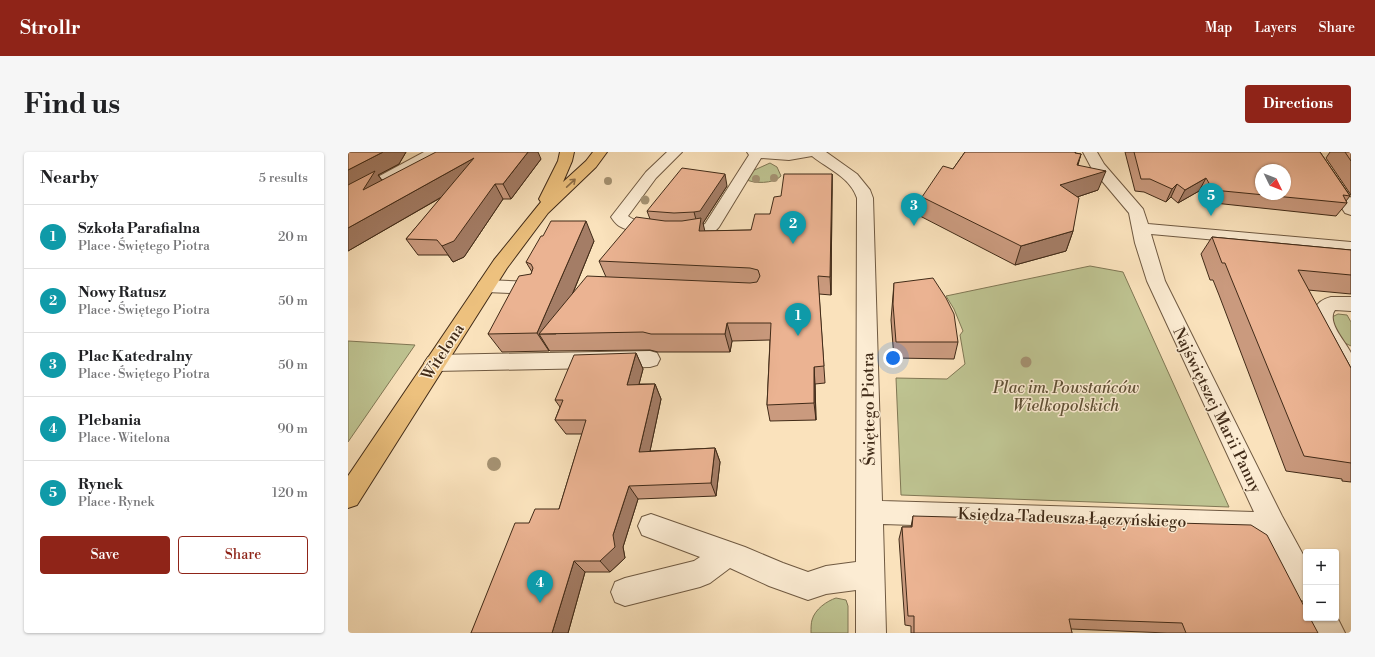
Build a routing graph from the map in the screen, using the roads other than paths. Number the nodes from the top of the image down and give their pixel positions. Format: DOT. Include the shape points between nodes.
graph roads {
  1 [pos="435,152"];
  2 [pos="567,152"];
  3 [pos="600,152"];
  4 [pos="675,152"];
  5 [pos="756,152"];
  6 [pos="809,152"];
  7 [pos="816,152"];
  8 [pos="1312,152"];
  9 [pos="1086,153"];
  10 [pos="348,199"];
  11 [pos="542,210"];
  12 [pos="1351,210"];
  13 [pos="1140,228"];
  14 [pos="1351,248"];
  15 [pos="486,286"];
  16 [pos="534,288"];
  17 [pos="1351,304"];
  18 [pos="650,359"];
  19 [pos="435,363"];
  20 [pos="1351,371"];
  21 [pos="348,497"];
  22 [pos="870,512"];
  23 [pos="1272,525"];
  24 [pos="651,526"];
  25 [pos="727,554"];
  26 [pos="870,574"];
  27 [pos="1304,585"];
  28 [pos="625,592"];
  29 [pos="1324,621"];
  30 [pos="871,633"];
  31 [pos="1330,633"];
  1 -- 10 [label="street"];
  2 -- 11 [label="main road, Witelona"];
  11 -- 3 [label="main road, Witelona, one-way" via="591,164"];
  4 -- 5 [label="street" via="651,175 619,217 629,224 644,228 700,232 711,227"];
  5 -- 6 [label="street" via="786,155"];
  7 -- 22 [label="street, Świętego Piotra" via="860,185 866,202"];
  8 -- 12 [label="street"];
  9 -- 13 [label="street, Najświętszej Marii Panny" via="1136,210"];
  11 -- 15 [label="main road, Witelona"];
  13 -- 14 [label="street"];
  13 -- 23 [label="street, Najświętszej Marii Panny" via="1156,281"];
  15 -- 16 [label="street"];
  15 -- 19 [label="main road, Witelona"];
  17 -- 20 [label="street" via="1331,303 1325,306 1322,312 1323,325"];
  18 -- 19 [label="street"];
  19 -- 21 [label="main road, Witelona"];
  22 -- 23 [label="street, Księdza Tadeusza Łączyńskiego"];
  22 -- 26 [label="street, Świętego Piotra"];
  23 -- 27 [label="street, Najświętszej Marii Panny"];
  24 -- 25 [label="street"];
  25 -- 26 [label="street" via="808,586 826,580"];
  25 -- 28 [label="street" via="700,573"];
  26 -- 30 [label="street, Świętego Piotra"];
  29 -- 31 [label="street"];
}
